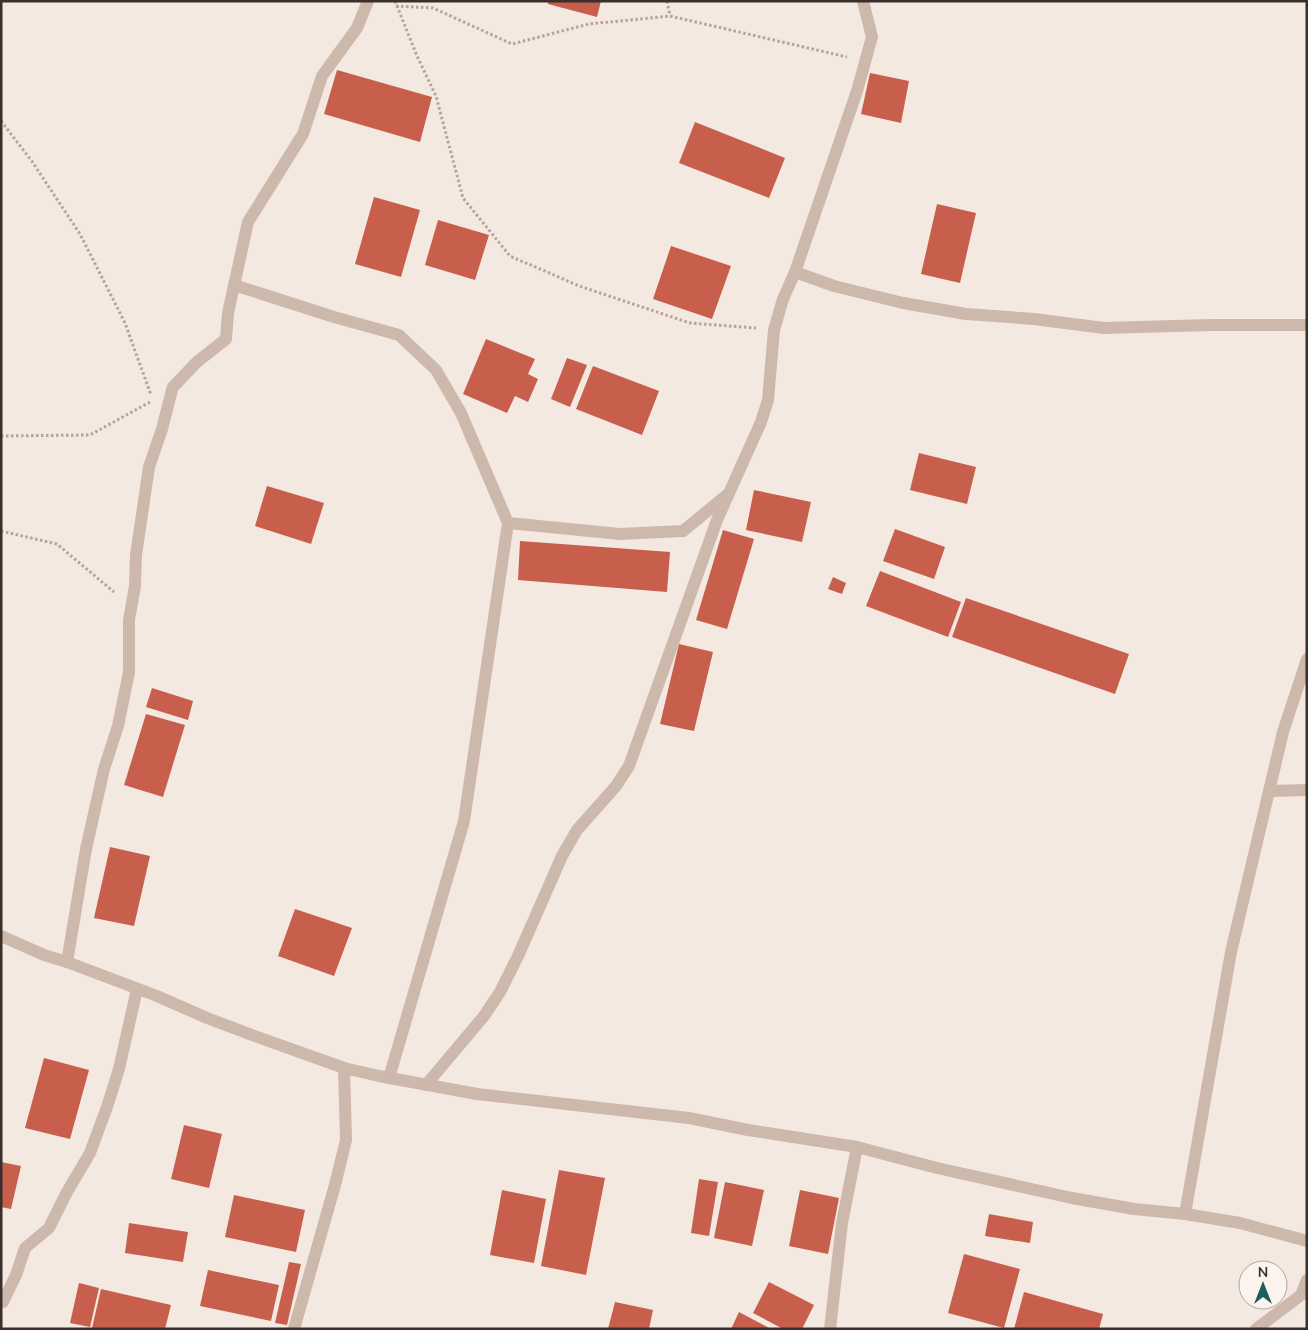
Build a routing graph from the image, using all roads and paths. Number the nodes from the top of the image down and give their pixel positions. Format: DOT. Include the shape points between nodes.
graph roads {
  1 [pos="368,1"];
  2 [pos="394,1"];
  3 [pos="667,1"];
  4 [pos="863,1"];
  5 [pos="396,6"];
  6 [pos="670,16"];
  7 [pos="865,61"];
  8 [pos="1,121"];
  9 [pos="795,272"];
  10 [pos="234,285"];
  11 [pos="1307,325"];
  12 [pos="774,330"];
  13 [pos="1,436"];
  14 [pos="729,494"];
  15 [pos="508,523"];
  16 [pos="1,531"];
  17 [pos="132,608"];
  18 [pos="1307,659"];
  19 [pos="1307,790"];
  20 [pos="1270,791"];
  21 [pos="1,936"];
  22 [pos="68,962"];
  23 [pos="137,989"];
  24 [pos="344,1068"];
  25 [pos="389,1078"];
  26 [pos="426,1085"];
  27 [pos="856,1146"];
  28 [pos="1185,1214"];
  29 [pos="1307,1241"];
  30 [pos="1307,1280"];
  31 [pos="1,1301"];
  32 [pos="294,1329"];
  33 [pos="830,1329"];
  34 [pos="1256,1329"];
  1 -- 10 [label="street" via="357,28 322,76 303,134 248,222"];
  2 -- 5 [label="path"];
  3 -- 6 [label="path"];
  4 -- 7 [label="street" via="872,37"];
  5 -- 6 [label="path" via="433,8 512,44 589,24"];
  5 -- 12 [label="path" via="436,96 463,198 510,256 579,286 690,323"];
  6 -- 7 [label="path"];
  7 -- 9 [label="street"];
  8 -- 13 [label="path" via="80,234 125,323 153,400 90,435"];
  9 -- 11 [label="street" via="834,286 903,303 966,314 1104,328"];
  9 -- 12 [label="street"];
  10 -- 15 [label="street" via="399,335 436,370 461,413"];
  10 -- 17 [label="street" via="226,339 196,362 172,390 149,467"];
  12 -- 14 [label="street" via="768,400 753,443"];
  14 -- 15 [label="street" via="684,531 620,534"];
  14 -- 26 [label="street" via="629,766 616,786 577,830 562,856 500,992"];
  15 -- 25 [label="street" via="464,821"];
  16 -- 17 [label="path" via="57,544"];
  17 -- 22 [label="street" via="129,672 86,849"];
  18 -- 20 [label="street" via="1283,732"];
  19 -- 20 [label="street"];
  20 -- 28 [label="street" via="1231,952"];
  21 -- 22 [label="street"];
  22 -- 23 [label="street"];
  23 -- 24 [label="street"];
  23 -- 31 [label="street" via="119,1069 90,1153 50,1228 25,1248 16,1275"];
  24 -- 25 [label="street"];
  24 -- 32 [label="street" via="346,1140"];
  25 -- 26 [label="street"];
  26 -- 27 [label="street" via="477,1094 689,1118"];
  27 -- 28 [label="street" via="1072,1198"];
  27 -- 33 [label="street" via="842,1223"];
  28 -- 29 [label="street" via="1240,1223"];
  30 -- 34 [label="street" via="1301,1295"];
}
